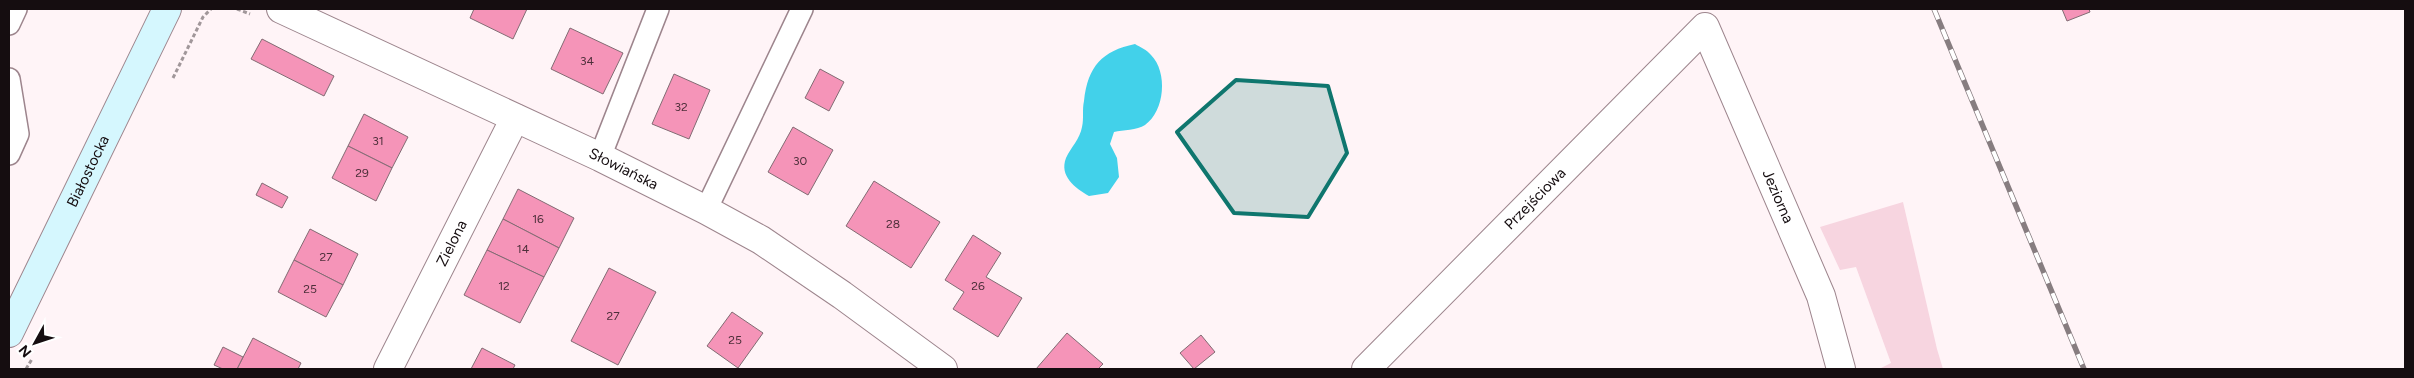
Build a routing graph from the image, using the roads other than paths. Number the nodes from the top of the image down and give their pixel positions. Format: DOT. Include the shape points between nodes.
graph roads {
  1 [pos="16,9"];
  2 [pos="167,9"];
  3 [pos="281,9"];
  4 [pos="658,9"];
  5 [pos="803,10"];
  6 [pos="9,24"];
  7 [pos="1705,27"];
  8 [pos="9,79"];
  9 [pos="515,118"];
  10 [pos="9,154"];
  11 [pos="600,157"];
  12 [pos="706,210"];
  13 [pos="9,333"];
  14 [pos="388,369"];
  15 [pos="943,369"];
  16 [pos="1366,369"];
  17 [pos="1841,369"];
  1 -- 6 [label="lane"];
  2 -- 13 [label="street, Białostocka"];
  3 -- 9 [label="street, Słowiańska"];
  4 -- 11 [label="lane"];
  5 -- 12 [label="lane"];
  7 -- 16 [label="street, Przejściowa"];
  7 -- 17 [label="street, Jeziorna" via="1821,296"];
  8 -- 10 [label="lane" via="18,134"];
  9 -- 11 [label="street, Słowiańska"];
  9 -- 14 [label="street, Zielona"];
  11 -- 12 [label="street, Słowiańska"];
  12 -- 15 [label="street, Słowiańska" via="761,240"];
}
